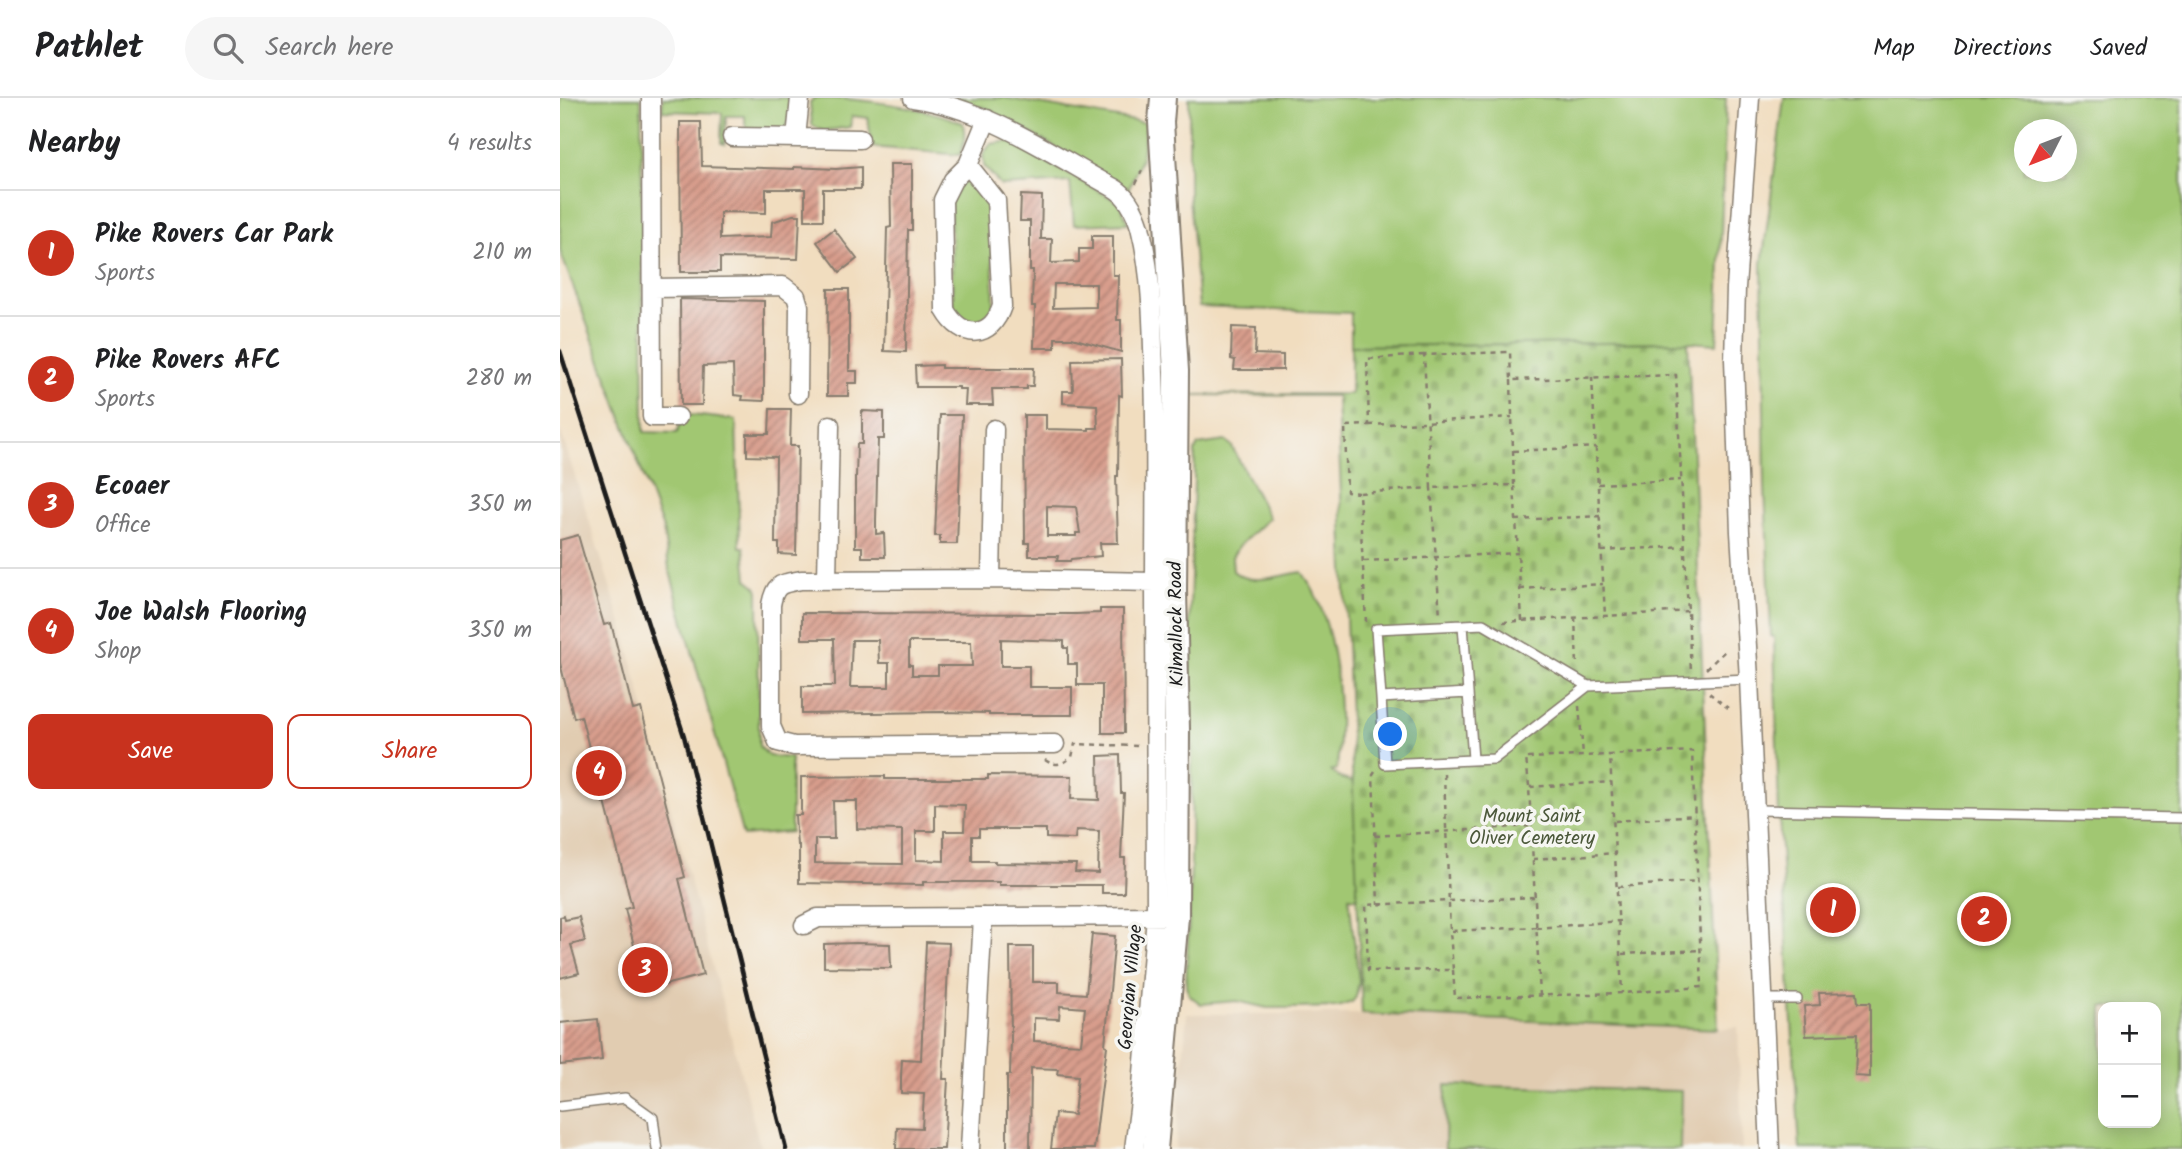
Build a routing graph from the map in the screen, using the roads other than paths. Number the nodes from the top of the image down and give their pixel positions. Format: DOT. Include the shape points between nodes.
graph roads {
  1 [pos="651,98"];
  2 [pos="800,98"];
  3 [pos="913,98"];
  4 [pos="1163,98"];
  5 [pos="1750,98"];
  6 [pos="987,119"];
  7 [pos="732,137"];
  8 [pos="796,138"];
  9 [pos="860,139"];
  10 [pos="968,165"];
  11 [pos="653,288"];
  12 [pos="798,394"];
  13 [pos="678,417"];
  14 [pos="830,425"];
  15 [pos="994,429"];
  16 [pos="1166,471"];
  17 [pos="991,579"];
  18 [pos="828,580"];
  19 [pos="1155,582"];
  20 [pos="1463,625"];
  21 [pos="1749,678"];
  22 [pos="1588,686"];
  23 [pos="1468,693"];
  24 [pos="1381,698"];
  25 [pos="1055,744"];
  26 [pos="1473,759"];
  27 [pos="1167,763"];
  28 [pos="1755,810"];
  29 [pos="2182,818"];
  30 [pos="1166,916"];
  31 [pos="983,917"];
  32 [pos="804,925"];
  33 [pos="1764,999"];
  34 [pos="1797,999"];
  35 [pos="1151,1087"];
  36 [pos="560,1106"];
  37 [pos="657,1149"];
  38 [pos="971,1149"];
  39 [pos="1134,1149"];
  40 [pos="1155,1149"];
  41 [pos="1770,1149"];
  1 -- 11 [label="street"];
  2 -- 8 [label="street"];
  3 -- 6 [label="street" via="942,102"];
  4 -- 16 [label="main road, Kilmallock Road" via="1175,344"];
  5 -- 21 [label="street" via="1734,359"];
  6 -- 10 [label="street"];
  6 -- 16 [label="street" via="1128,200 1144,247"];
  7 -- 8 [label="street"];
  8 -- 9 [label="street"];
  10 -- 10 [label="street" via="943,200 946,310 953,323 974,332 987,329 1002,306 996,200"];
  11 -- 12 [label="street" via="783,286 790,290 799,306"];
  11 -- 13 [label="street" via="652,417"];
  14 -- 18 [label="street"];
  15 -- 17 [label="street"];
  16 -- 19 [label="street"];
  16 -- 27 [label="main road, Kilmallock Road" via="1174,590"];
  17 -- 18 [label="street"];
  17 -- 19 [label="street"];
  18 -- 25 [label="street" via="791,582 774,590 771,726 778,742 791,746"];
  19 -- 27 [label="street"];
  20 -- 22 [label="lane" via="1483,624"];
  20 -- 23 [label="lane"];
  20 -- 24 [label="lane" via="1376,629"];
  21 -- 22 [label="lane"];
  21 -- 28 [label="street"];
  22 -- 26 [label="lane" via="1494,758"];
  23 -- 24 [label="lane"];
  23 -- 26 [label="lane"];
  24 -- 26 [label="lane" via="1385,764"];
  27 -- 30 [label="main road, Kilmallock Road"];
  28 -- 29 [label="lane"];
  28 -- 33 [label="street"];
  30 -- 31 [label="street, Georgian Village"];
  30 -- 35 [label="main road, Kilmallock Road"];
  31 -- 32 [label="street, Georgian Village" via="818,918"];
  31 -- 38 [label="street"];
  33 -- 34 [label="lane"];
  33 -- 41 [label="street"];
  35 -- 39 [label="street"];
  35 -- 40 [label="main road, Kilmallock Road"];
  36 -- 37 [label="lane" via="625,1098 653,1118"];
}
